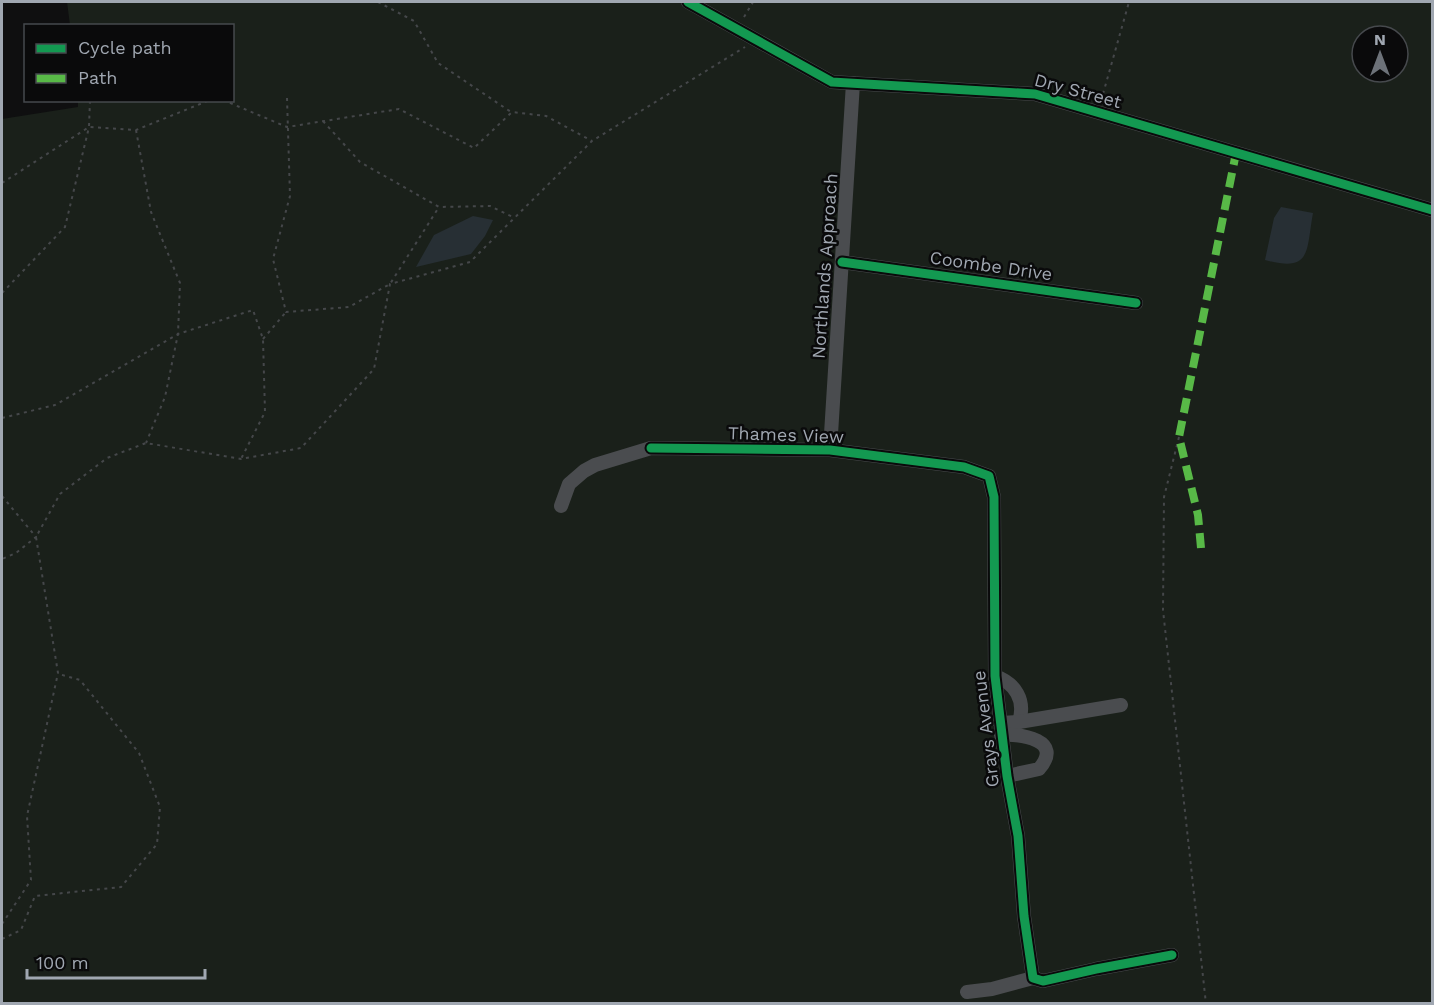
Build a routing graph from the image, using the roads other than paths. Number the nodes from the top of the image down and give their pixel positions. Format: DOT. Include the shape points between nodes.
graph roads {
  1 [pos="688,2"];
  2 [pos="853,83"];
  3 [pos="1432,210"];
  4 [pos="842,262"];
  5 [pos="1136,303"];
  6 [pos="830,450"];
  7 [pos="989,476"];
  8 [pos="561,506"];
  9 [pos="995,676"];
  10 [pos="1121,705"];
  11 [pos="1019,722"];
  12 [pos="1000,729"];
  13 [pos="1007,776"];
  14 [pos="1172,955"];
  15 [pos="1033,978"];
  16 [pos="967,992"];
  1 -- 2 [label="street, Dry Street" via="832,82"];
  2 -- 3 [label="street, Dry Street" via="1035,94"];
  2 -- 4 [label="street, Northlands Approach"];
  4 -- 5 [label="street, Coombe Drive"];
  4 -- 6 [label="street, Northlands Approach"];
  6 -- 7 [label="street, Thames View" via="964,467"];
  6 -- 8 [label="street, Thames View" via="651,448 584,471 569,484"];
  7 -- 9 [label="street, Grays Avenue" via="994,497"];
  9 -- 11 [label="street" via="1017,690 1021,705"];
  9 -- 12 [label="street, Grays Avenue"];
  10 -- 11 [label="street"];
  11 -- 12 [label="street"];
  12 -- 13 [label="street, Grays Avenue"];
  12 -- 13 [label="street" via="1039,740 1046,750 1046,759 1039,769"];
  13 -- 15 [label="street, Grays Avenue" via="1018,836"];
  14 -- 15 [label="street" via="1043,981"];
  15 -- 16 [label="street"];
}
